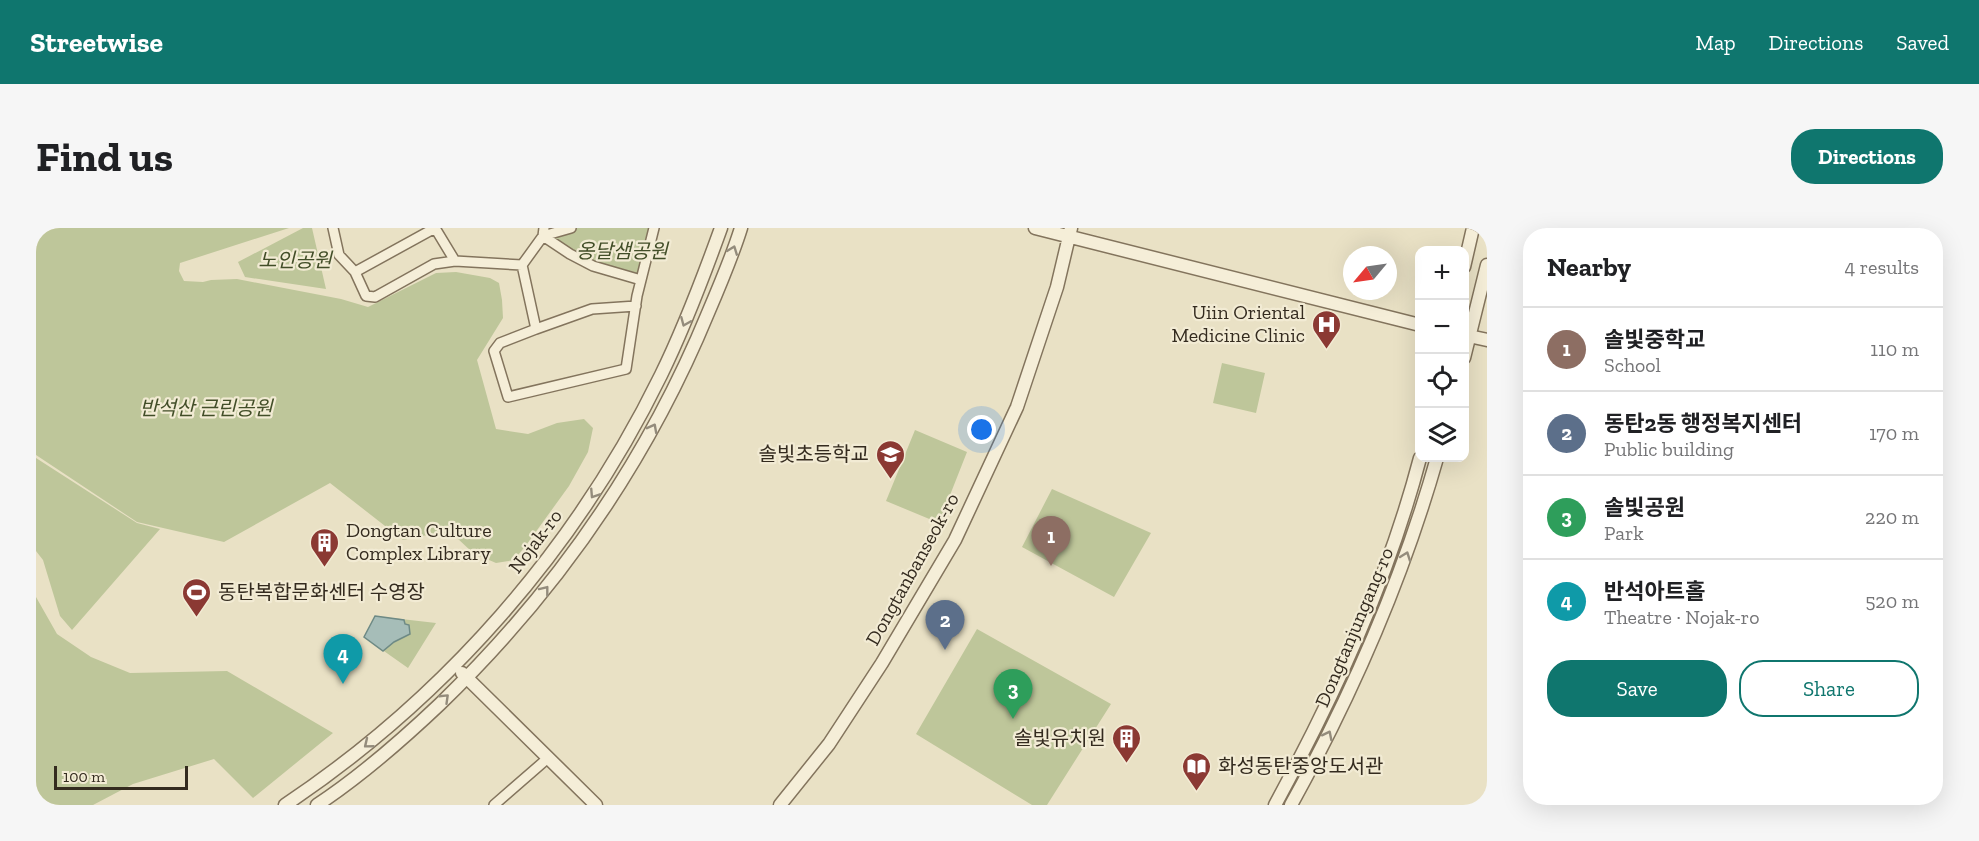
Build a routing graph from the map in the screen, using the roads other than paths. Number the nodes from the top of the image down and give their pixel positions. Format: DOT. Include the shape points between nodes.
graph roads {
  1 [pos="333,228"];
  2 [pos="435,228"];
  3 [pos="571,228"];
  4 [pos="654,228"];
  5 [pos="721,228"];
  6 [pos="741,228"];
  7 [pos="1035,228"];
  8 [pos="1473,228"];
  9 [pos="544,232"];
  10 [pos="1071,232"];
  11 [pos="1469,246"];
  12 [pos="455,261"];
  13 [pos="522,265"];
  14 [pos="1487,266"];
  15 [pos="355,272"];
  16 [pos="641,280"];
  17 [pos="636,306"];
  18 [pos="1415,324"];
  19 [pos="536,329"];
  20 [pos="1469,329"];
  21 [pos="1469,336"];
  22 [pos="1487,340"];
  23 [pos="1419,462"];
  24 [pos="1436,462"];
  25 [pos="495,622"];
  26 [pos="507,634"];
  27 [pos="455,665"];
  28 [pos="467,678"];
  29 [pos="412,706"];
  30 [pos="424,719"];
  31 [pos="548,758"];
  32 [pos="285,805"];
  33 [pos="317,805"];
  34 [pos="494,805"];
  35 [pos="596,805"];
  36 [pos="780,805"];
  37 [pos="1275,805"];
  38 [pos="1291,805"];
  1 -- 15 [label="street" via="339,255"];
  2 -- 12 [label="street"];
  2 -- 15 [label="street"];
  3 -- 9 [label="street"];
  4 -- 16 [label="street"];
  5 -- 25 [label="street, Nojak-ro, one-way" via="682,329 630,434 573,524"];
  26 -- 6 [label="street, Nojak-ro, one-way" via="571,556 649,435 695,344"];
  7 -- 10 [label="street"];
  8 -- 11 [label="street"];
  9 -- 13 [label="street"];
  9 -- 16 [label="street" via="570,254 593,266"];
  10 -- 18 [label="street"];
  10 -- 36 [label="street, Dongtanbanseok-ro" via="1017,407 955,540 829,744"];
  12 -- 13 [label="street"];
  12 -- 15 [label="street" via="434,264 375,297 366,296"];
  13 -- 19 [label="street"];
  14 -- 20 [label="street"];
  16 -- 17 [label="street"];
  17 -- 19 [label="street" via="592,309"];
  17 -- 19 [label="street" via="626,369 508,398 494,351 500,343"];
  21 -- 22 [label="street"];
  23 -- 37 [label="street, Dongtanjungang-ro" via="1372,603 1330,698"];
  38 -- 24 [label="street, Dongtanjungang-ro, one-way" via="1375,637 1415,531"];
  25 -- 26 [label="street" via="497,633"];
  25 -- 27 [label="street, Nojak-ro"];
  26 -- 28 [label="street, Nojak-ro"];
  27 -- 28 [label="street"];
  27 -- 29 [label="street, Nojak-ro"];
  30 -- 28 [label="street, Nojak-ro, one-way"];
  28 -- 31 [label="street"];
  29 -- 30 [label="street" via="421,709"];
  29 -- 32 [label="street, Nojak-ro, one-way" via="346,762"];
  30 -- 33 [label="street, Nojak-ro"];
  31 -- 34 [label="street"];
  31 -- 35 [label="street"];
}
